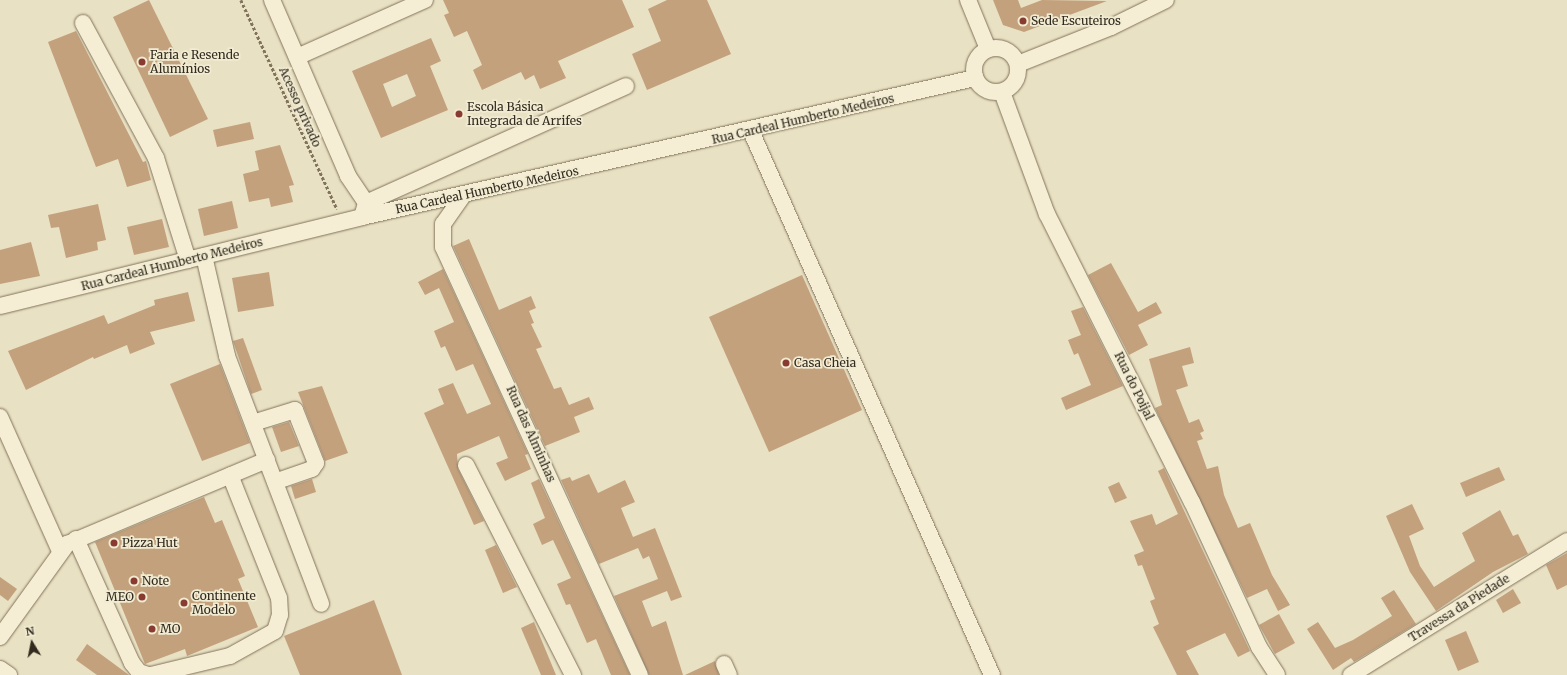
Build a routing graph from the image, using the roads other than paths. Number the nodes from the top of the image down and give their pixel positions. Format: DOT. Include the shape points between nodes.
graph roads {
  1 [pos="272,0"];
  2 [pos="425,0"];
  3 [pos="968,0"];
  4 [pos="1166,0"];
  5 [pos="83,23"];
  6 [pos="988,49"];
  7 [pos="297,57"];
  8 [pos="1018,64"];
  9 [pos="975,78"];
  10 [pos="626,86"];
  11 [pos="1002,92"];
  12 [pos="751,131"];
  13 [pos="405,186"];
  14 [pos="462,197"];
  15 [pos="416,207"];
  16 [pos="364,210"];
  17 [pos="204,256"];
  18 [pos="188,260"];
  19 [pos="0,306"];
  20 [pos="0,417"];
  21 [pos="253,423"];
  22 [pos="267,460"];
  23 [pos="466,465"];
  24 [pos="230,475"];
  25 [pos="275,482"];
  26 [pos="76,539"];
  27 [pos="1567,541"];
  28 [pos="60,550"];
  29 [pos="321,604"];
  30 [pos="0,637"];
  31 [pos="0,669"];
  32 [pos="9,675"];
  33 [pos="148,675"];
  34 [pos="151,675"];
  35 [pos="572,675"];
  36 [pos="640,675"];
  37 [pos="992,675"];
  38 [pos="1277,675"];
  39 [pos="1351,675"];
  1 -- 7 [label="street"];
  2 -- 7 [label="street"];
  3 -- 6 [label="street"];
  4 -- 8 [label="street" via="1104,30"];
  5 -- 18 [label="street" via="156,158"];
  6 -- 8 [label="street" via="1006,50"];
  6 -- 9 [label="street" via="976,61"];
  7 -- 16 [label="street"];
  8 -- 11 [label="street" via="1016,81"];
  9 -- 11 [label="street" via="989,91"];
  9 -- 12 [label="street, Rua Cardeal Humberto Medeiros"];
  10 -- 13 [label="street"];
  11 -- 38 [label="street, Rua do Poijal" via="1047,214 1192,502 1259,647"];
  12 -- 14 [label="street, Rua Cardeal Humberto Medeiros"];
  12 -- 37 [label="street"];
  13 -- 15 [label="street"];
  13 -- 16 [label="street"];
  14 -- 15 [label="street, Rua Cardeal Humberto Medeiros"];
  14 -- 36 [label="street, Rua das Alminhas" via="443,224 443,247"];
  15 -- 16 [label="street, Rua Cardeal Humberto Medeiros"];
  16 -- 17 [label="street, Rua Cardeal Humberto Medeiros" via="343,222"];
  17 -- 18 [label="street, Rua Cardeal Humberto Medeiros"];
  17 -- 21 [label="street" via="225,350"];
  18 -- 19 [label="street, Rua Cardeal Humberto Medeiros"];
  20 -- 28 [label="street"];
  21 -- 22 [label="street"];
  21 -- 25 [label="street" via="295,410 316,463 312,469"];
  22 -- 24 [label="street"];
  22 -- 25 [label="street"];
  23 -- 35 [label="street"];
  24 -- 26 [label="street"];
  24 -- 34 [label="street" via="279,598 280,615 275,631 230,656"];
  25 -- 29 [label="street"];
  26 -- 28 [label="street"];
  26 -- 33 [label="street" via="132,663"];
  27 -- 39 [label="street, Travessa da Piedade"];
  28 -- 30 [label="street"];
  31 -- 32 [label="street"];
}
